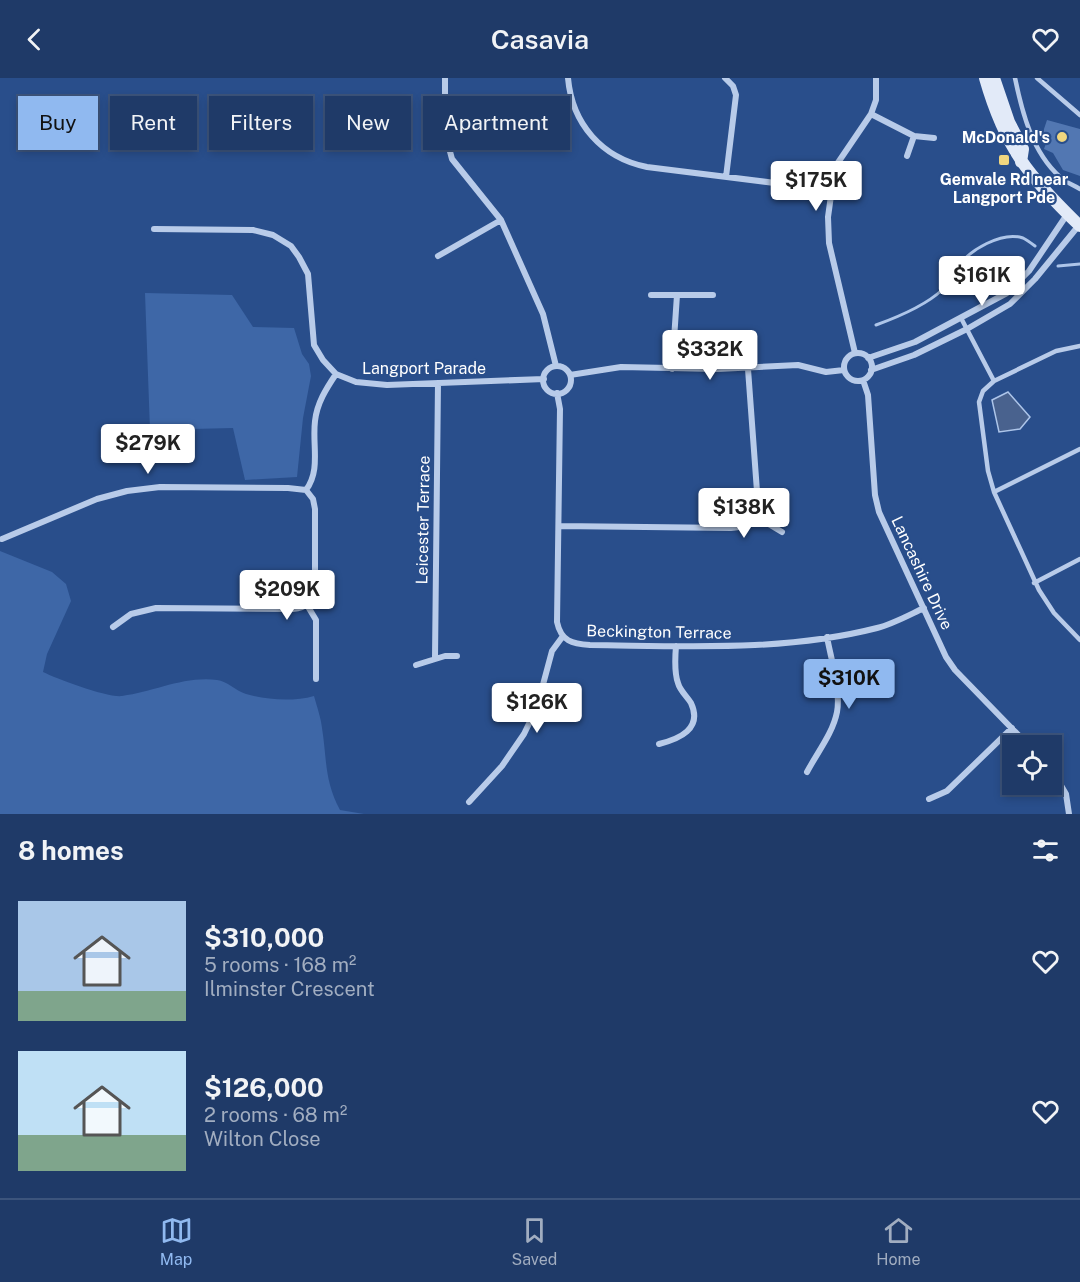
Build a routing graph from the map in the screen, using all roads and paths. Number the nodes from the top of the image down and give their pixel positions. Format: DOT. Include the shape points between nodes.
graph roads {
  1 [pos="445,78"];
  2 [pos="568,78"];
  3 [pos="725,78"];
  4 [pos="876,78"];
  5 [pos="985,78"];
  6 [pos="994,78"];
  7 [pos="1015,78"];
  8 [pos="1037,78"];
  9 [pos="871,114"];
  10 [pos="1080,115"];
  11 [pos="914,136"];
  12 [pos="934,138"];
  13 [pos="907,156"];
  14 [pos="1021,162"];
  15 [pos="726,177"];
  16 [pos="1080,189"];
  17 [pos="831,190"];
  18 [pos="501,220"];
  19 [pos="1077,221"];
  20 [pos="154,229"];
  21 [pos="438,256"];
  22 [pos="651,295"];
  23 [pos="677,295"];
  24 [pos="713,295"];
  25 [pos="962,318"];
  26 [pos="967,329"];
  27 [pos="1080,346"];
  28 [pos="855,353"];
  29 [pos="868,358"];
  30 [pos="556,366"];
  31 [pos="672,369"];
  32 [pos="748,369"];
  33 [pos="844,370"];
  34 [pos="871,370"];
  35 [pos="336,374"];
  36 [pos="570,375"];
  37 [pos="544,379"];
  38 [pos="863,380"];
  39 [pos="994,381"];
  40 [pos="438,383"];
  41 [pos="557,393"];
  42 [pos="1080,449"];
  43 [pos="306,490"];
  44 [pos="994,492"];
  45 [pos="757,517"];
  46 [pos="558,526"];
  47 [pos="782,532"];
  48 [pos="2,539"];
  49 [pos="1080,559"];
  50 [pos="1034,583"];
  51 [pos="308,605"];
  52 [pos="924,608"];
  53 [pos="113,627"];
  54 [pos="563,636"];
  55 [pos="827,637"];
  56 [pos="1080,640"];
  57 [pos="676,646"];
  58 [pos="457,656"];
  59 [pos="435,658"];
  60 [pos="416,665"];
  61 [pos="316,679"];
  62 [pos="1012,728"];
  63 [pos="1019,735"];
  64 [pos="659,744"];
  65 [pos="807,772"];
  66 [pos="1062,787"];
  67 [pos="930,799"];
  68 [pos="469,802"];
  69 [pos="1069,814"];
  1 -- 18 [label="street" via="445,133 452,159"];
  2 -- 15 [label="street" via="581,121 608,151 635,165"];
  3 -- 15 [label="street" via="736,95"];
  4 -- 9 [label="street"];
  5 -- 14 [label="main road" via="1001,125"];
  6 -- 14 [label="main road" via="1023,149"];
  7 -- 16 [label="lane" via="1026,123 1041,153 1059,176"];
  8 -- 10 [label="lane"];
  9 -- 11 [label="street"];
  9 -- 17 [label="street" via="837,163"];
  11 -- 12 [label="street"];
  11 -- 13 [label="street"];
  14 -- 19 [label="main road"];
  15 -- 17 [label="street"];
  17 -- 28 [label="street" via="828,234"];
  18 -- 21 [label="street"];
  18 -- 30 [label="street" via="543,314"];
  19 -- 25 [label="street" via="1015,287"];
  19 -- 26 [label="street" via="1015,300"];
  20 -- 35 [label="street" via="253,230 273,235 291,246 308,274 314,345"];
  22 -- 23 [label="street"];
  23 -- 24 [label="street"];
  23 -- 31 [label="street"];
  25 -- 26 [label="lane"];
  25 -- 29 [label="street" via="915,342"];
  26 -- 34 [label="street" via="914,355"];
  26 -- 39 [label="lane"];
  27 -- 39 [label="lane" via="1056,351"];
  28 -- 29 [label="street"];
  28 -- 33 [label="street" via="847,358"];
  29 -- 34 [label="street"];
  30 -- 36 [label="street"];
  30 -- 37 [label="street" via="548,370"];
  31 -- 32 [label="street"];
  31 -- 36 [label="street" via="621,368"];
  32 -- 33 [label="street" via="798,365 826,372"];
  32 -- 45 [label="street"];
  33 -- 38 [label="street" via="851,379"];
  34 -- 38 [label="street"];
  35 -- 40 [label="street, Langport Parade" via="371,385"];
  35 -- 43 [label="street" via="322,394 317,411 314,475"];
  36 -- 41 [label="street" via="569,387"];
  37 -- 40 [label="street, Langport Parade"];
  37 -- 41 [label="street" via="548,390"];
  38 -- 52 [label="street, Lancashire Drive" via="868,395 879,512"];
  39 -- 44 [label="lane" via="983,391 979,402"];
  40 -- 59 [label="street, Leicester Terrace"];
  41 -- 46 [label="street, Beckington Terrace"];
  42 -- 44 [label="lane"];
  43 -- 48 [label="street" via="145,488 97,499"];
  43 -- 51 [label="street" via="315,509 315,589"];
  44 -- 50 [label="lane"];
  45 -- 46 [label="street" via="741,527"];
  45 -- 47 [label="street"];
  46 -- 54 [label="street, Beckington Terrace" via="557,622"];
  49 -- 50 [label="lane"];
  50 -- 56 [label="lane" via="1054,613"];
  51 -- 53 [label="street" via="293,609 156,608 131,614"];
  51 -- 61 [label="street" via="316,620"];
  52 -- 55 [label="street, Beckington Terrace" via="877,628"];
  52 -- 62 [label="street, Lancashire Drive" via="955,670"];
  54 -- 57 [label="street, Beckington Terrace" via="576,644"];
  54 -- 68 [label="street" via="552,651 537,707 524,734 502,766"];
  55 -- 57 [label="street, Beckington Terrace" via="757,646"];
  55 -- 65 [label="street" via="837,711"];
  57 -- 64 [label="street" via="677,681 692,706 692,722 681,737"];
  58 -- 59 [label="street"];
  59 -- 60 [label="street"];
  62 -- 63 [label="street, Lancashire Drive"];
  62 -- 67 [label="street" via="947,791"];
  66 -- 69 [label="street"];
}
